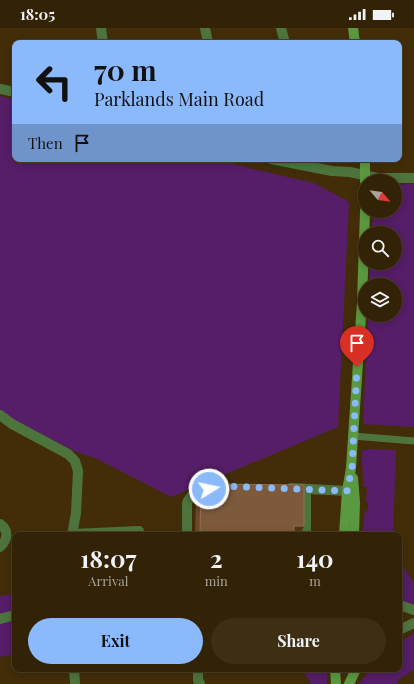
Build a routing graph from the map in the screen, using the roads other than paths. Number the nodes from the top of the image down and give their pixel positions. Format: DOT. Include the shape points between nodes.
graph roads {
  1 [pos="101,28"];
  2 [pos="205,28"];
  3 [pos="281,28"];
  4 [pos="352,28"];
  5 [pos="103,40"];
  6 [pos="207,40"];
  7 [pos="283,40"];
  8 [pos="354,40"];
  9 [pos="0,89"];
  10 [pos="12,91"];
  11 [pos="286,162"];
  12 [pos="365,162"];
  13 [pos="365,174"];
  14 [pos="358,175"];
  15 [pos="402,178"];
  16 [pos="414,178"];
  17 [pos="365,218"];
  18 [pos="0,415"];
  19 [pos="353,436"];
  20 [pos="414,441"];
  21 [pos="352,468"];
  22 [pos="223,486"];
  23 [pos="284,488"];
  24 [pos="306,489"];
  25 [pos="347,491"];
  26 [pos="0,524"];
  27 [pos="139,531"];
  28 [pos="72,532"];
  29 [pos="117,532"];
  30 [pos="187,532"];
  31 [pos="306,532"];
  32 [pos="344,532"];
  33 [pos="354,532"];
  34 [pos="0,547"];
  35 [pos="402,606"];
  36 [pos="414,610"];
  37 [pos="12,616"];
  38 [pos="0,619"];
  39 [pos="414,623"];
  40 [pos="402,629"];
  41 [pos="74,672"];
  42 [pos="198,672"];
  43 [pos="335,672"];
  44 [pos="355,672"];
  45 [pos="74,684"];
  46 [pos="200,684"];
  47 [pos="336,684"];
  48 [pos="350,684"];
  1 -- 5 [label="street"];
  2 -- 6 [label="street"];
  3 -- 7 [label="street"];
  4 -- 8 [label="street"];
  9 -- 10 [label="street"];
  11 -- 14 [label="street"];
  12 -- 13 [label="street"];
  15 -- 16 [label="street"];
  17 -- 19 [label="street"];
  18 -- 28 [label="street" via="68,454 75,461 78,476"];
  19 -- 20 [label="lane"];
  19 -- 21 [label="street"];
  21 -- 25 [label="street"];
  21 -- 33 [label="street"];
  22 -- 30 [label="street" via="195,493 190,498 187,503"];
  23 -- 24 [label="street"];
  24 -- 25 [label="street"];
  24 -- 31 [label="street"];
  25 -- 32 [label="street"];
  26 -- 34 [label="street" via="5,528 7,536"];
  27 -- 29 [label="street"];
  35 -- 36 [label="street"];
  37 -- 38 [label="street"];
  39 -- 40 [label="street"];
  41 -- 45 [label="street"];
  42 -- 46 [label="street"];
  43 -- 47 [label="street"];
  44 -- 48 [label="street"];
}
